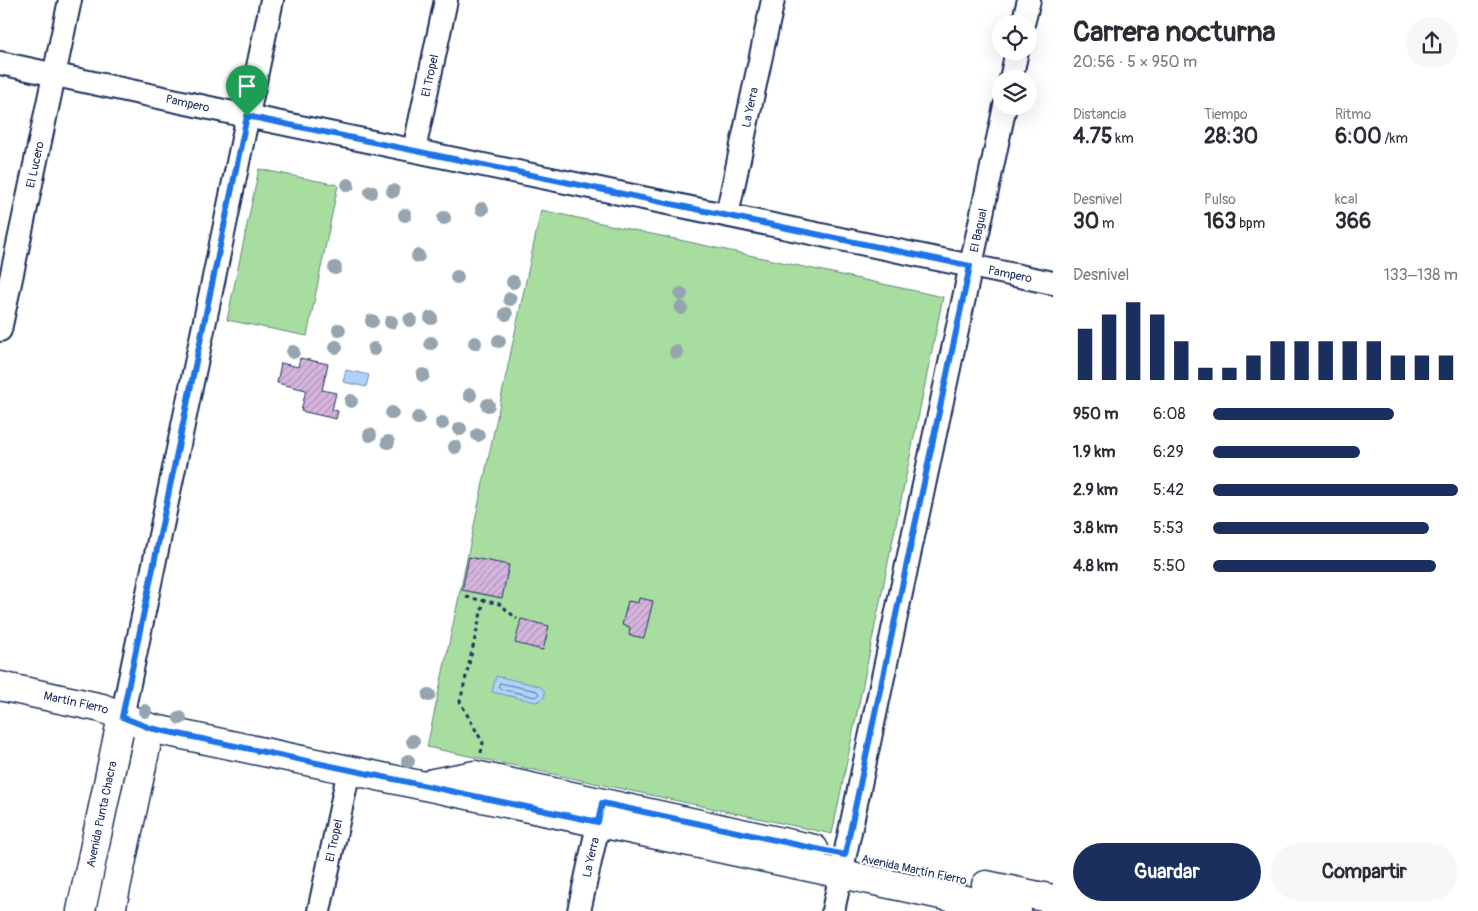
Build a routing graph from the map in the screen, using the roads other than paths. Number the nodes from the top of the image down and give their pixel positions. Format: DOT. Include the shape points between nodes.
graph roads {
  1 [pos="70,0"];
  2 [pos="272,0"];
  3 [pos="446,0"];
  4 [pos="773,0"];
  5 [pos="1029,0"];
  6 [pos="1026,15"];
  7 [pos="0,62"];
  8 [pos="54,74"];
  9 [pos="1003,115"];
  10 [pos="247,116"];
  11 [pos="414,150"];
  12 [pos="727,215"];
  13 [pos="970,266"];
  14 [pos="1053,283"];
  15 [pos="0,330"];
  16 [pos="0,686"];
  17 [pos="122,717"];
  18 [pos="150,728"];
  19 [pos="349,770"];
  20 [pos="600,813"];
  21 [pos="843,864"];
  22 [pos="1053,899"];
  23 [pos="81,911"];
  24 [pos="112,911"];
  25 [pos="318,911"];
  26 [pos="579,911"];
  27 [pos="833,911"];
  28 [pos="1017,911"];
  1 -- 8 [label="street, El Lucero"];
  2 -- 10 [label="street"];
  3 -- 11 [label="street, El Tropel"];
  4 -- 12 [label="street, La Yerra"];
  5 -- 6 [label="street"];
  7 -- 8 [label="street, Pampero"];
  8 -- 10 [label="street, Pampero"];
  8 -- 15 [label="street, El Lucero"];
  9 -- 13 [label="street, El Bagual"];
  10 -- 11 [label="street, Pampero"];
  10 -- 17 [label="street"];
  11 -- 12 [label="street, Pampero"];
  12 -- 13 [label="street, Pampero"];
  13 -- 14 [label="street, Pampero"];
  13 -- 21 [label="street, El Bagual"];
  16 -- 17 [label="street, Martín Fierro" via="102,708"];
  17 -- 18 [label="street, Martín Fierro"];
  17 -- 23 [label="street, Avenida Punta Chacra"];
  18 -- 19 [label="street, Avenida Martín Fierro"];
  18 -- 24 [label="street"];
  19 -- 20 [label="street, Avenida Martín Fierro" via="423,786 476,775"];
  19 -- 25 [label="street, El Tropel"];
  20 -- 21 [label="street, Avenida Martín Fierro"];
  20 -- 26 [label="street, La Yerra"];
  21 -- 22 [label="street, Avenida Martín Fierro"];
  21 -- 27 [label="street, El Bagual"];
  21 -- 28 [label="street, Avenida Martín Fierro"];
}
